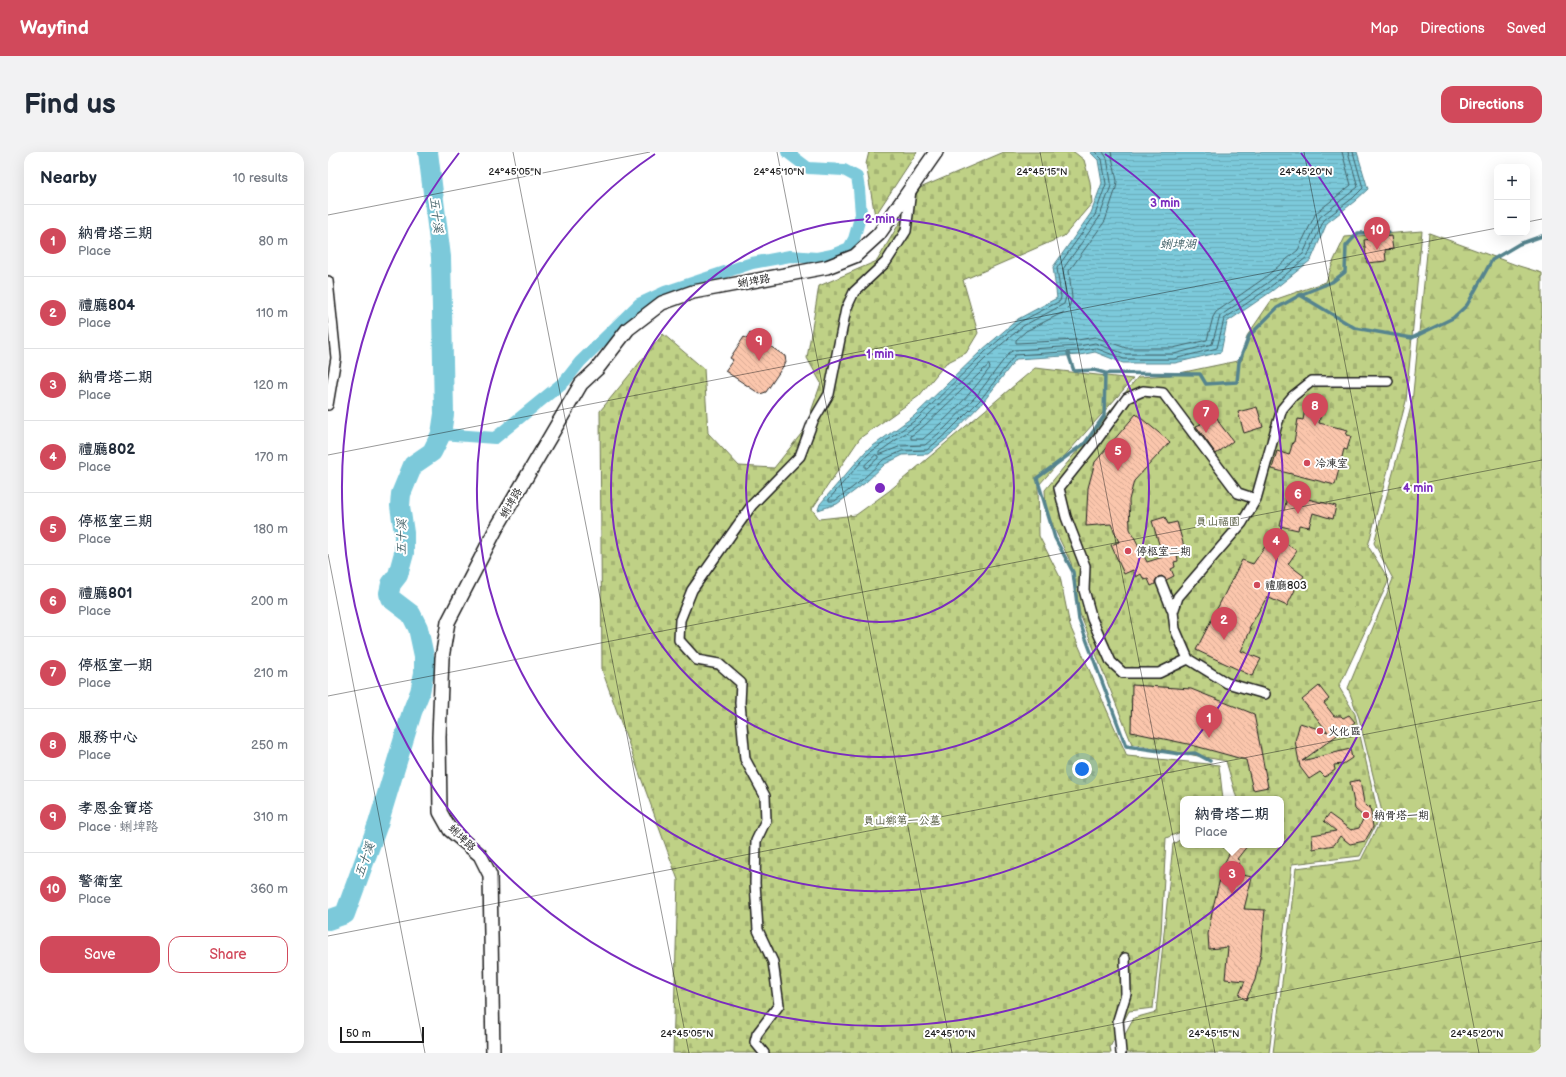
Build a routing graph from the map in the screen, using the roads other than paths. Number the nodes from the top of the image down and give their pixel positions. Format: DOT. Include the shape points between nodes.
graph roads {
  1 [pos="936,152"];
  2 [pos="911,189"];
  3 [pos="328,281"];
  4 [pos="1388,381"];
  5 [pos="328,405"];
  6 [pos="1256,499"];
  7 [pos="1161,582"];
  8 [pos="1172,612"];
  9 [pos="1188,659"];
  10 [pos="1265,694"];
  11 [pos="1125,958"];
  12 [pos="493,1053"];
  13 [pos="764,1053"];
  14 [pos="1121,1053"];
  1 -- 2 [label="street, 蜊埤路"];
  2 -- 12 [label="street, 蜊埤路" via="879,234 855,256 827,267 693,292 662,304 628,329 597,369 581,384 496,529 448,622 442,658 440,812 450,830 480,855 490,875"];
  2 -- 13 [label="street" via="906,231 886,262 854,292 846,309 829,394 813,421 800,456 752,505 692,590 680,620 678,640 698,660 719,664 741,683 740,703 745,759 765,796 766,820 756,841 758,930 773,962 779,1004 757,1034 755,1042"];
  3 -- 5 [label="street" via="336,358"];
  4 -- 6 [label="street" via="1312,381 1293,396 1282,409"];
  6 -- 8 [label="street" via="1242,523 1178,597"];
  6 -- 9 [label="street" via="1238,493 1162,393 1143,391 1128,398 1059,488 1066,517 1085,566 1084,590 1092,619 1111,662 1123,672 1159,673"];
  7 -- 8 [label="street"];
  8 -- 9 [label="street" via="1175,630"];
  9 -- 10 [label="street" via="1227,683"];
  11 -- 14 [label="street" via="1126,994 1118,1020"];
}
